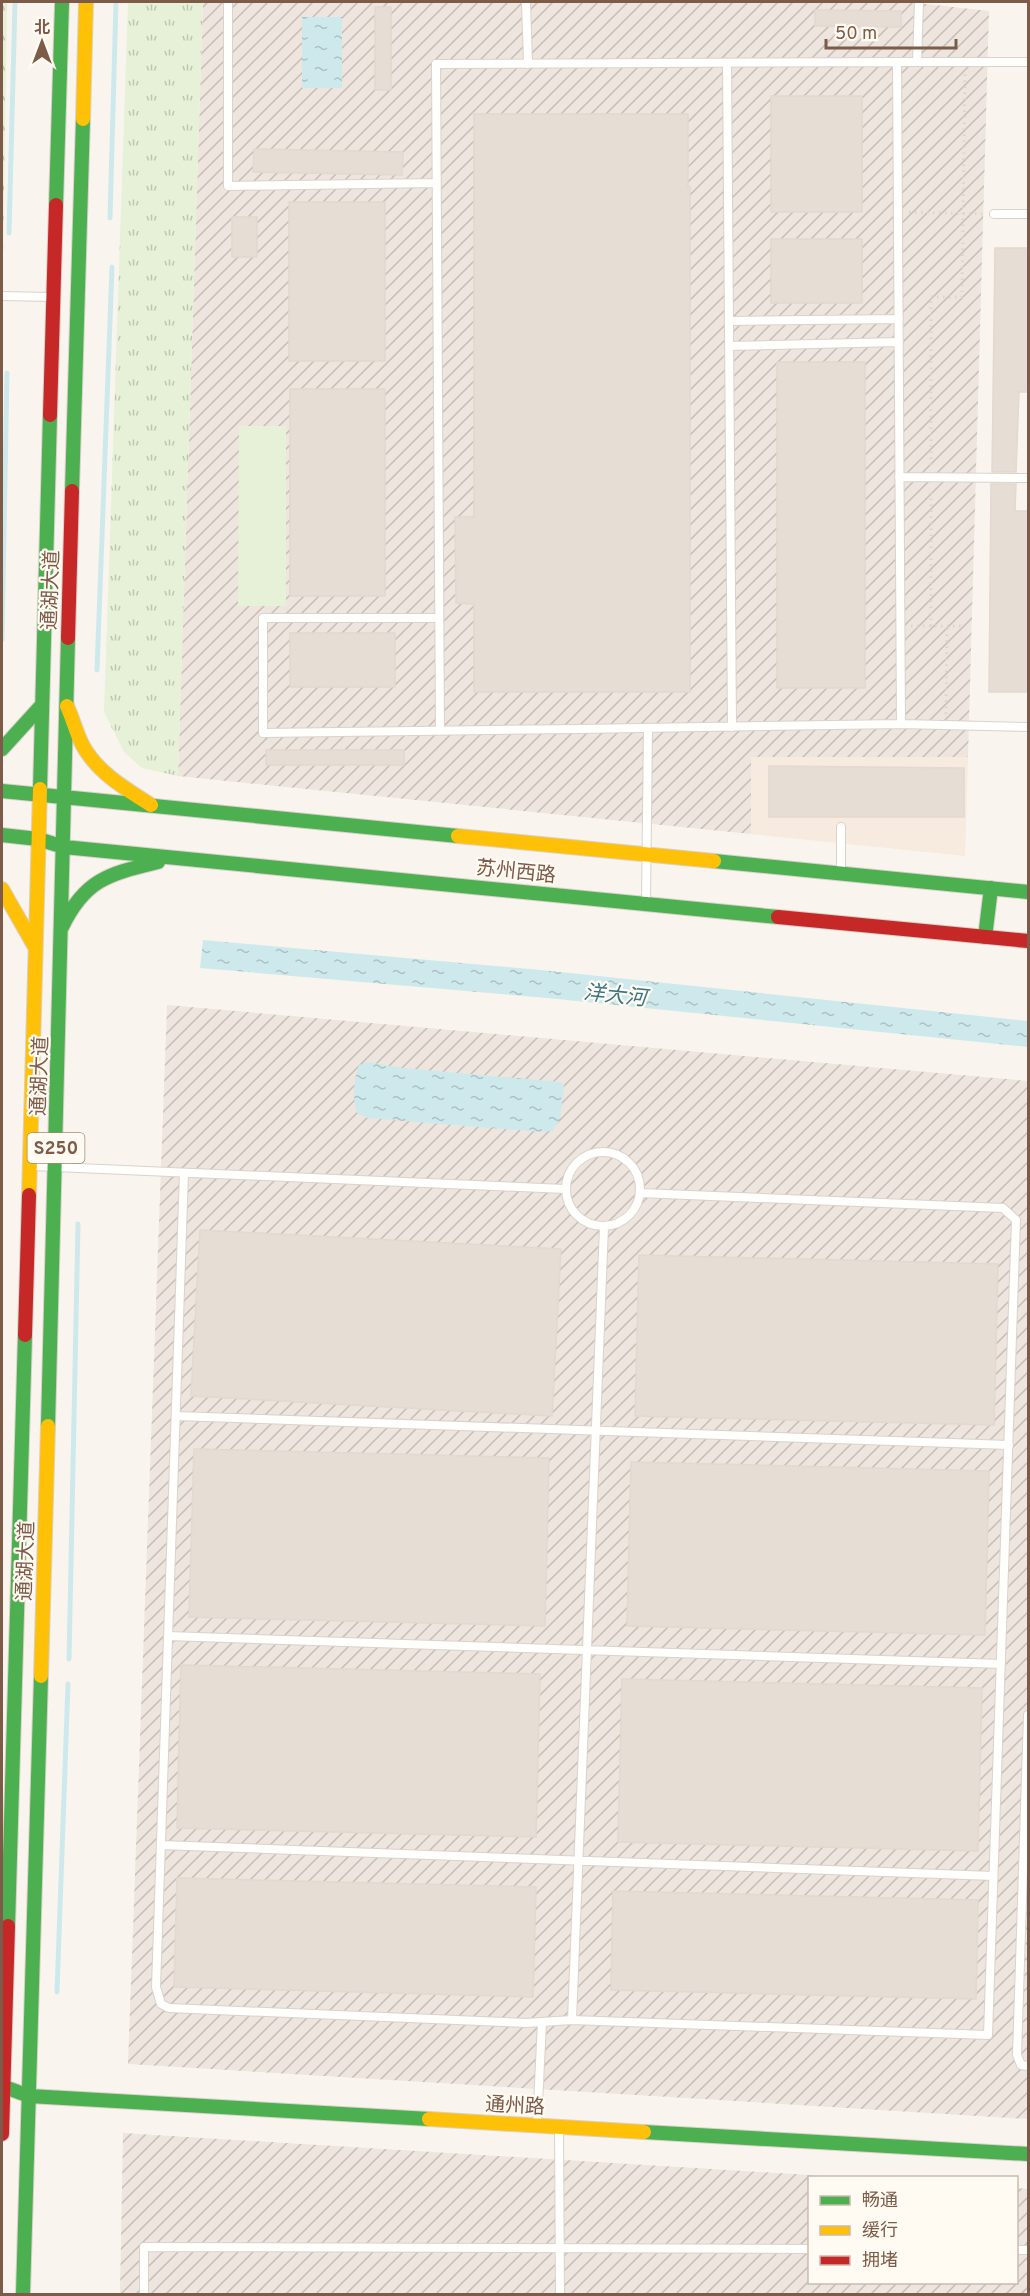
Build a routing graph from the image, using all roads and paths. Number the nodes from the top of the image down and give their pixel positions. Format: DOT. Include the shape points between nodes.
graph roads {
  1 [pos="62,2"];
  2 [pos="86,2"];
  3 [pos="228,2"];
  4 [pos="526,2"];
  5 [pos="918,2"];
  6 [pos="897,62"];
  7 [pos="917,62"];
  8 [pos="965,62"];
  9 [pos="1029,62"];
  10 [pos="727,63"];
  11 [pos="528,64"];
  12 [pos="436,183"];
  13 [pos="898,212"];
  14 [pos="963,213"];
  15 [pos="994,214"];
  16 [pos="1029,214"];
  17 [pos="2,296"];
  18 [pos="53,297"];
  19 [pos="899,319"];
  20 [pos="729,321"];
  21 [pos="899,342"];
  22 [pos="729,346"];
  23 [pos="899,477"];
  24 [pos="931,477"];
  25 [pos="1029,478"];
  26 [pos="439,618"];
  27 [pos="900,626"];
  28 [pos="931,626"];
  29 [pos="947,626"];
  30 [pos="961,626"];
  31 [pos="67,704"];
  32 [pos="42,705"];
  33 [pos="901,724"];
  34 [pos="946,725"];
  35 [pos="732,727"];
  36 [pos="1029,727"];
  37 [pos="648,728"];
  38 [pos="440,731"];
  39 [pos="2,749"];
  40 [pos="2,791"];
  41 [pos="40,795"];
  42 [pos="64,798"];
  43 [pos="154,807"];
  44 [pos="841,827"];
  45 [pos="2,835"];
  46 [pos="38,838"];
  47 [pos="64,847"];
  48 [pos="647,854"];
  49 [pos="177,858"];
  50 [pos="841,873"];
  51 [pos="991,888"];
  52 [pos="2,889"];
  53 [pos="1029,892"];
  54 [pos="646,904"];
  55 [pos="62,927"];
  56 [pos="985,937"];
  57 [pos="1029,941"];
  58 [pos="36,947"];
  59 [pos="31,1166"];
  60 [pos="56,1167"];
  61 [pos="184,1173"];
  62 [pos="565,1189"];
  63 [pos="640,1193"];
  64 [pos="604,1227"];
  65 [pos="176,1416"];
  66 [pos="596,1431"];
  67 [pos="1009,1445"];
  68 [pos="168,1636"];
  69 [pos="587,1650"];
  70 [pos="1001,1664"];
  71 [pos="1029,1715"];
  72 [pos="1027,1823"];
  73 [pos="161,1845"];
  74 [pos="579,1860"];
  75 [pos="993,1876"];
  76 [pos="572,2020"];
  77 [pos="542,2022"];
  78 [pos="1029,2066"];
  79 [pos="2,2086"];
  80 [pos="29,2096"];
  81 [pos="537,2126"];
  82 [pos="559,2127"];
  83 [pos="2,2134"];
  84 [pos="1029,2154"];
  85 [pos="560,2248"];
  86 [pos="808,2249"];
  87 [pos="23,2295"];
  88 [pos="144,2295"];
  89 [pos="560,2295"];
  1 -- 18 [label="main road, 通湖大道 / S250"];
  2 -- 31 [label="main road, 通湖大道 / S250"];
  3 -- 12 [label="lane" via="228,186"];
  4 -- 11 [label="lane"];
  5 -- 7 [label="lane"];
  6 -- 7 [label="lane"];
  6 -- 10 [label="lane"];
  6 -- 13 [label="lane"];
  7 -- 8 [label="lane"];
  8 -- 9 [label="lane"];
  8 -- 14 [label="path"];
  10 -- 11 [label="lane"];
  10 -- 20 [label="lane"];
  11 -- 12 [label="lane" via="436,64"];
  12 -- 26 [label="lane"];
  13 -- 14 [label="path"];
  13 -- 19 [label="lane"];
  14 -- 15 [label="path"];
  14 -- 24 [label="path" via="962,297 931,297"];
  15 -- 16 [label="lane"];
  17 -- 18 [label="lane"];
  18 -- 32 [label="main road, 通湖大道 / S250"];
  19 -- 20 [label="lane"];
  19 -- 21 [label="lane"];
  20 -- 22 [label="lane"];
  21 -- 22 [label="lane"];
  21 -- 23 [label="lane"];
  22 -- 35 [label="lane"];
  23 -- 24 [label="lane"];
  23 -- 27 [label="lane"];
  24 -- 25 [label="lane"];
  24 -- 28 [label="path"];
  26 -- 38 [label="lane"];
  26 -- 38 [label="lane" via="263,618 263,733"];
  27 -- 28 [label="path"];
  27 -- 33 [label="lane"];
  28 -- 29 [label="path"];
  29 -- 30 [label="path"];
  29 -- 34 [label="path"];
  31 -- 42 [label="main road, 通湖大道 / S250"];
  31 -- 43 [label="main road" via="84,747 95,762"];
  32 -- 39 [label="main road"];
  32 -- 41 [label="main road, 通湖大道 / S250"];
  33 -- 34 [label="lane"];
  33 -- 35 [label="lane"];
  34 -- 36 [label="lane"];
  35 -- 37 [label="lane"];
  37 -- 38 [label="lane"];
  37 -- 48 [label="lane"];
  40 -- 41 [label="main road, 苏州西路"];
  41 -- 42 [label="main road, 苏州西路"];
  41 -- 46 [label="main road, 通湖大道 / S250"];
  42 -- 43 [label="main road, 苏州西路"];
  42 -- 47 [label="main road, 通湖大道 / S250"];
  43 -- 48 [label="main road, 苏州西路"];
  44 -- 50 [label="lane"];
  45 -- 46 [label="main road, 苏州西路"];
  46 -- 47 [label="main road, 苏州西路"];
  46 -- 58 [label="main road, 通湖大道 / S250"];
  47 -- 49 [label="main road, 苏州西路"];
  47 -- 55 [label="main road, 通湖大道 / S250"];
  48 -- 50 [label="main road, 苏州西路"];
  48 -- 54 [label="lane"];
  49 -- 54 [label="main road, 苏州西路"];
  49 -- 55 [label="main road" via="126,869 104,879 75,903"];
  50 -- 51 [label="main road, 苏州西路"];
  51 -- 53 [label="main road, 苏州西路"];
  51 -- 56 [label="main road"];
  52 -- 58 [label="main road"];
  54 -- 56 [label="main road, 苏州西路"];
  55 -- 60 [label="main road, 通湖大道 / S250"];
  56 -- 57 [label="main road, 苏州西路"];
  58 -- 59 [label="main road, 通湖大道 / S250"];
  59 -- 60 [label="lane"];
  59 -- 79 [label="main road, 通湖大道 / S250"];
  60 -- 61 [label="lane"];
  60 -- 80 [label="main road, 通湖大道 / S250"];
  61 -- 62 [label="lane"];
  61 -- 65 [label="lane"];
  62 -- 63 [label="lane" via="567,1176 583,1157 608,1152 620,1155 638,1173"];
  62 -- 64 [label="lane" via="567,1201 581,1220"];
  63 -- 64 [label="lane" via="627,1219"];
  63 -- 67 [label="lane" via="1003,1208 1016,1220"];
  64 -- 66 [label="lane"];
  65 -- 66 [label="lane"];
  65 -- 68 [label="lane"];
  66 -- 67 [label="lane"];
  66 -- 69 [label="lane"];
  67 -- 70 [label="lane"];
  68 -- 69 [label="lane"];
  68 -- 73 [label="lane"];
  69 -- 70 [label="lane"];
  69 -- 74 [label="lane"];
  70 -- 75 [label="lane"];
  71 -- 72 [label="lane"];
  72 -- 78 [label="lane" via="1017,2055 1021,2065"];
  73 -- 74 [label="lane"];
  73 -- 77 [label="lane" via="156,1986 161,2004 169,2008"];
  74 -- 75 [label="lane"];
  74 -- 76 [label="lane"];
  75 -- 76 [label="lane" via="988,2035"];
  76 -- 77 [label="lane"];
  77 -- 81 [label="lane"];
  79 -- 80 [label="main road, 通州路"];
  79 -- 83 [label="main road, 通湖大道 / S250"];
  80 -- 81 [label="main road, 通州路"];
  80 -- 87 [label="main road, 通湖大道 / S250"];
  81 -- 82 [label="main road, 通州路"];
  82 -- 84 [label="main road, 通州路"];
  82 -- 85 [label="lane"];
  85 -- 86 [label="lane"];
  85 -- 88 [label="lane" via="144,2247"];
  85 -- 89 [label="lane"];
}
